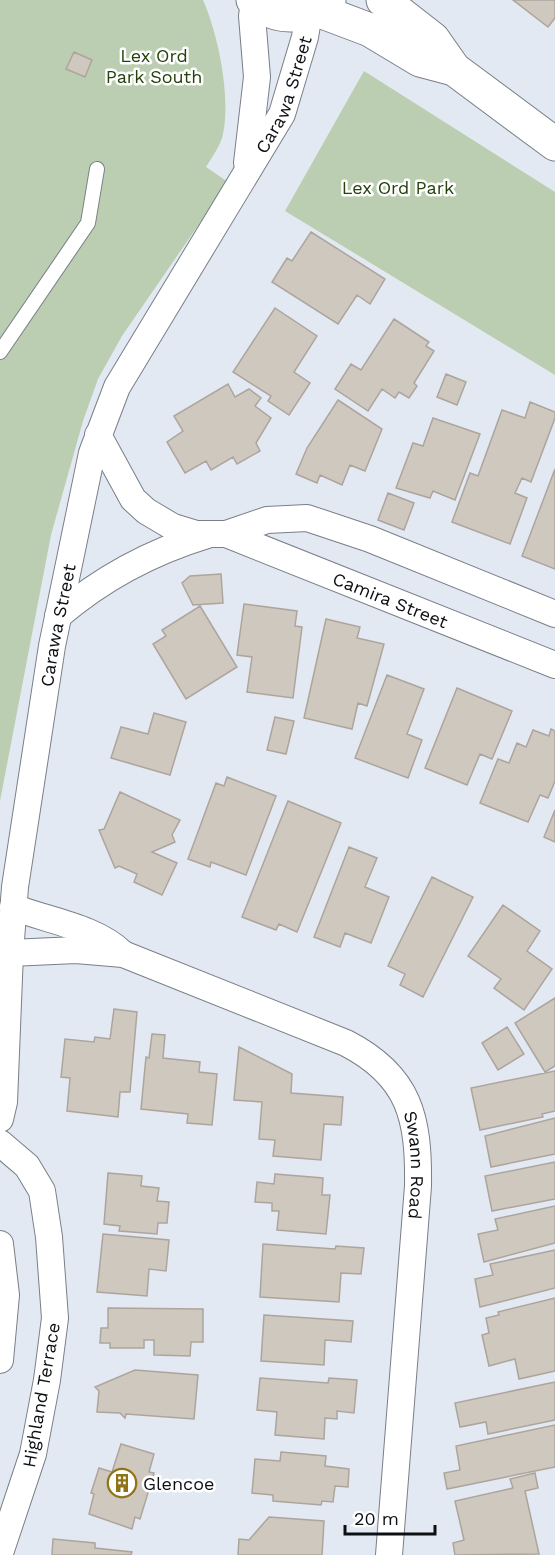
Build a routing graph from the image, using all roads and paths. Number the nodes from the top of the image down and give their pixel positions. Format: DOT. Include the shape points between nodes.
graph roads {
  1 [pos="383,0"];
  2 [pos="253,1"];
  3 [pos="318,8"];
  4 [pos="454,69"];
  5 [pos="555,144"];
  6 [pos="97,169"];
  7 [pos="246,172"];
  8 [pos="0,352"];
  9 [pos="98,435"];
  10 [pos="217,535"];
  11 [pos="555,614"];
  12 [pos="58,616"];
  13 [pos="555,665"];
  14 [pos="13,907"];
  15 [pos="10,953"];
  16 [pos="123,954"];
  17 [pos="0,1119"];
  18 [pos="0,1143"];
  19 [pos="0,1244"];
  20 [pos="0,1360"];
  21 [pos="0,1553"];
  22 [pos="389,1555"];
  1 -- 4 [label="main road" via="433,39"];
  2 -- 3 [label="main road" via="280,15"];
  2 -- 7 [label="street, Carawa Street" via="257,77"];
  3 -- 4 [label="main road" via="370,30 420,60"];
  3 -- 7 [label="street, Carawa Street" via="282,114"];
  4 -- 5 [label="main road"];
  6 -- 8 [label="lane" via="88,223"];
  7 -- 9 [label="street, Carawa Street" via="128,368"];
  9 -- 10 [label="street, Camira Street" via="138,504 163,522 185,531"];
  9 -- 12 [label="street, Carawa Street"];
  10 -- 11 [label="street" via="275,519 307,518"];
  10 -- 12 [label="street" via="161,551 114,574"];
  10 -- 13 [label="street, Camira Street"];
  12 -- 14 [label="street, Carawa Street" via="41,706"];
  14 -- 15 [label="street, Carawa Street"];
  14 -- 16 [label="street, Swann Road" via="100,936"];
  15 -- 16 [label="street, Swann Road" via="68,950"];
  15 -- 17 [label="street, Carawa Street"];
  16 -- 22 [label="street, Swann Road" via="346,1043 383,1066 404,1094 415,1128 418,1186"];
  18 -- 21 [label="street, Highland Terrace" via="27,1166 42,1191 55,1318 33,1454"];
  19 -- 20 [label="street" via="6,1295"];
}
